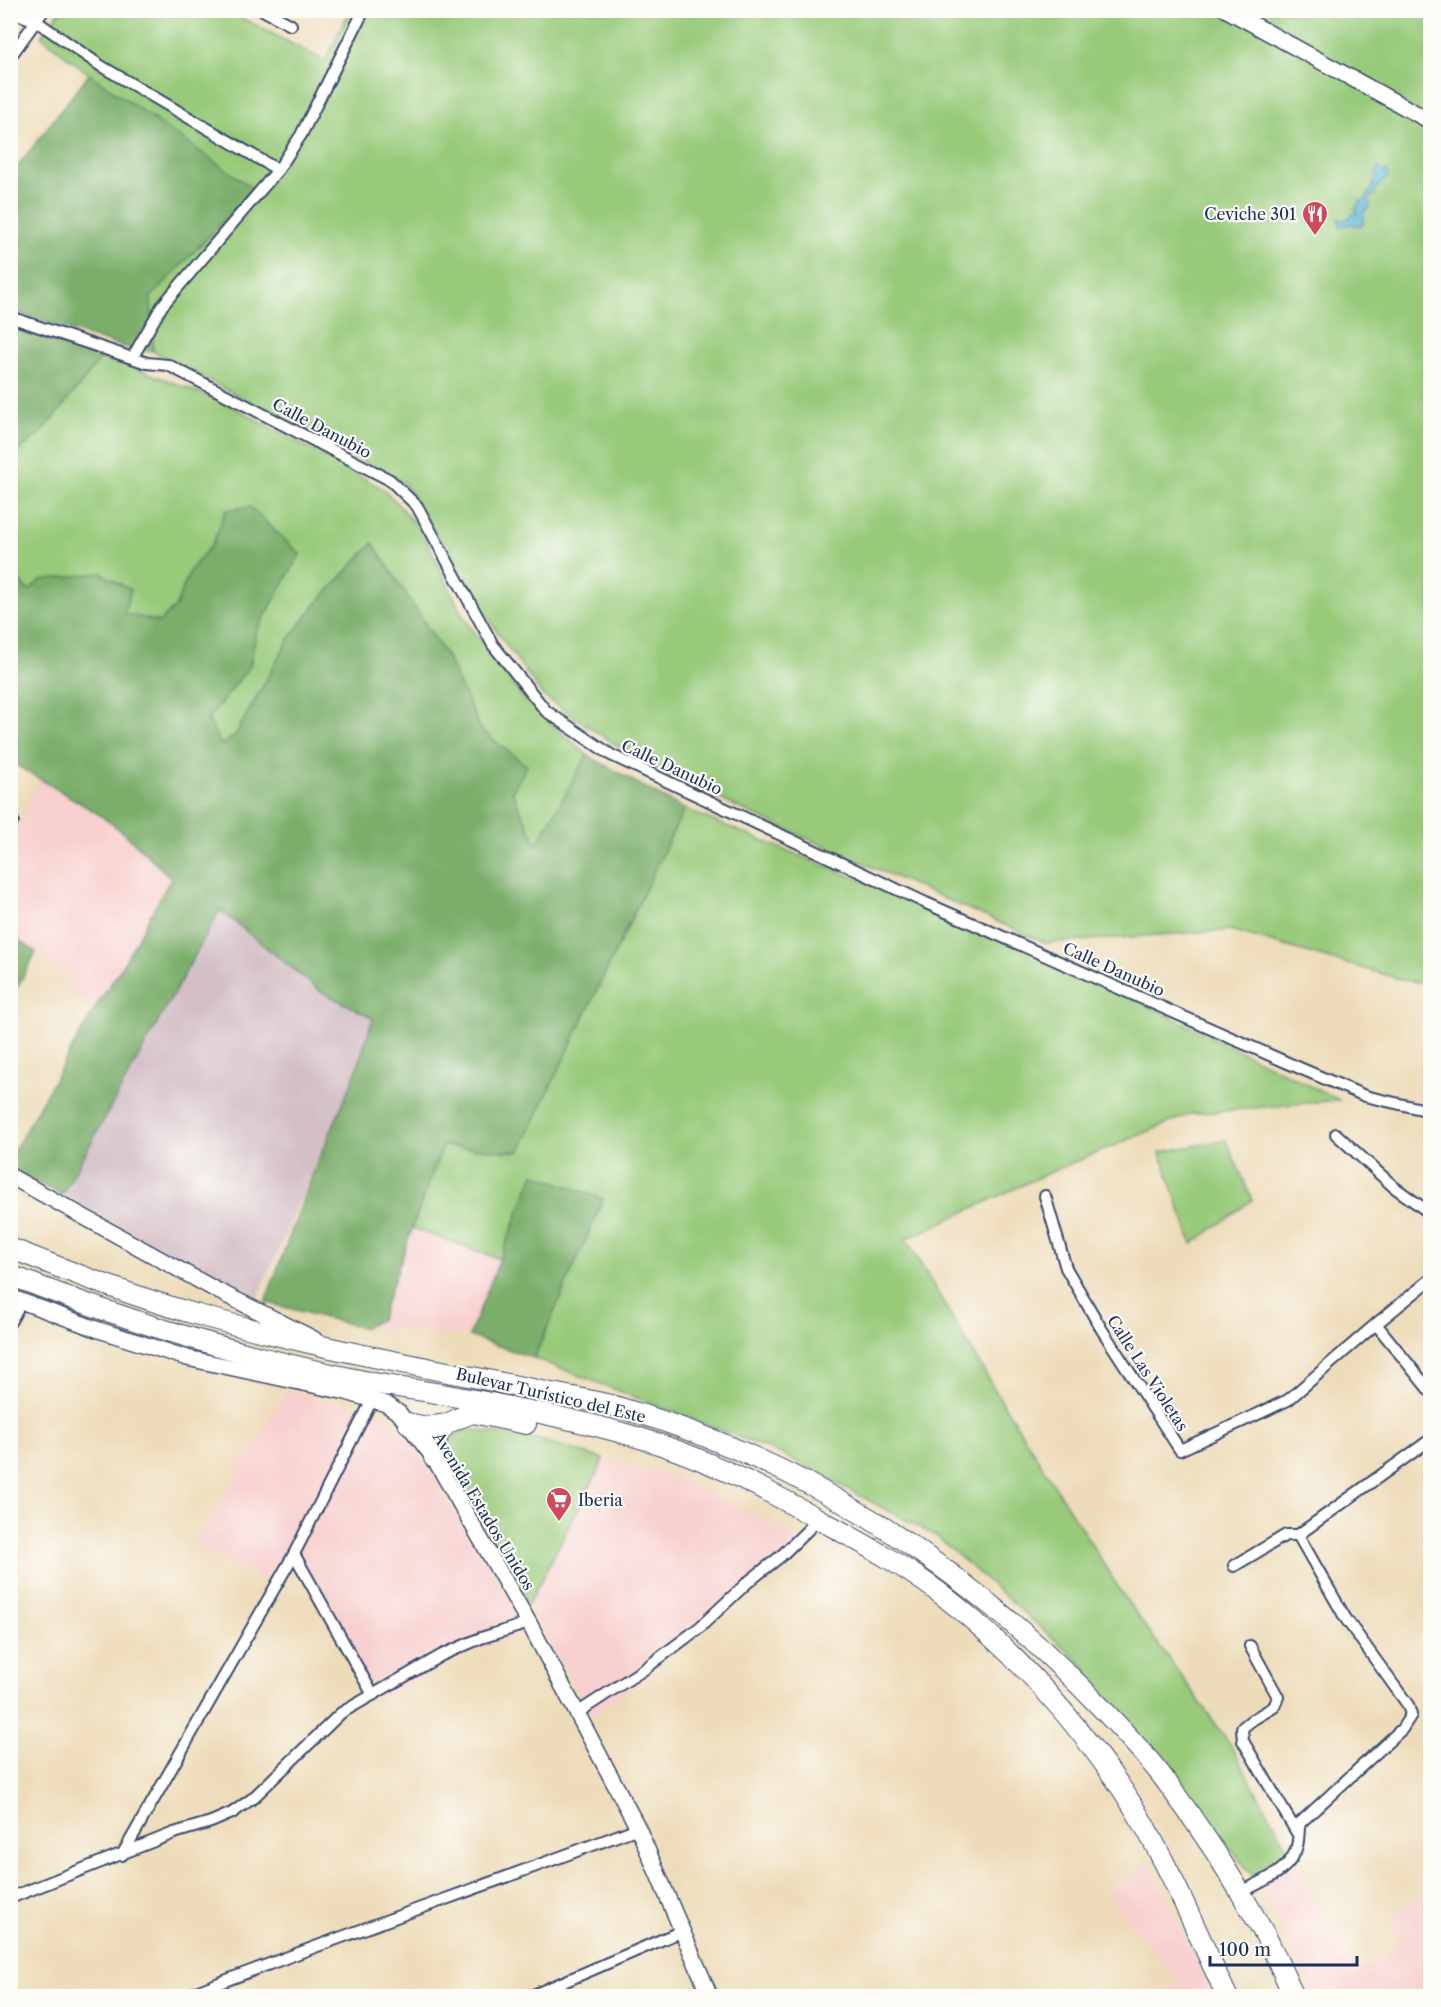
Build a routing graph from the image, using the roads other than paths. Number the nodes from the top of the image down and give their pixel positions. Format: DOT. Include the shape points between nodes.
graph roads {
  1 [pos="44,10"];
  2 [pos="263,10"];
  3 [pos="363,10"];
  4 [pos="1227,10"];
  5 [pos="10,11"];
  6 [pos="36,21"];
  7 [pos="291,26"];
  8 [pos="10,57"];
  9 [pos="1431,121"];
  10 [pos="279,170"];
  11 [pos="10,317"];
  12 [pos="132,358"];
  13 [pos="1431,1112"];
  14 [pos="1336,1134"];
  15 [pos="10,1176"];
  16 [pos="1046,1196"];
  17 [pos="1431,1213"];
  18 [pos="10,1248"];
  19 [pos="10,1275"];
  20 [pos="1431,1280"];
  21 [pos="16,1299"];
  22 [pos="10,1322"];
  23 [pos="1376,1324"];
  24 [pos="333,1348"];
  25 [pos="1431,1391"];
  26 [pos="372,1400"];
  27 [pos="408,1423"];
  28 [pos="447,1424"];
  29 [pos="1431,1440"];
  30 [pos="434,1458"];
  31 [pos="765,1489"];
  32 [pos="819,1519"];
  33 [pos="1298,1535"];
  34 [pos="294,1554"];
  35 [pos="1234,1566"];
  36 [pos="529,1623"];
  37 [pos="1250,1646"];
  38 [pos="373,1695"];
  39 [pos="577,1713"];
  40 [pos="638,1828"];
  41 [pos="1297,1833"];
  42 [pos="122,1855"];
  43 [pos="1240,1893"];
  44 [pos="10,1898"];
  45 [pos="682,1931"];
  46 [pos="1290,1991"];
  47 [pos="186,1996"];
  48 [pos="531,1996"];
  49 [pos="710,1996"];
  50 [pos="1227,1996"];
  1 -- 6 [label="street"];
  2 -- 7 [label="street"];
  3 -- 10 [label="street" via="301,135"];
  4 -- 9 [label="street"];
  5 -- 6 [label="street"];
  6 -- 8 [label="street"];
  6 -- 10 [label="street" via="101,66"];
  10 -- 12 [label="street" via="162,306"];
  11 -- 12 [label="street, Calle Danubio"];
  12 -- 13 [label="street, Calle Danubio" via="168,365 390,480 417,506 493,645 546,711 611,755 926,903 1288,1063 1365,1096"];
  14 -- 17 [label="street" via="1394,1187"];
  15 -- 24 [label="street" via="216,1290"];
  16 -- 23 [label="street, Calle Las Violetas" via="1066,1269 1180,1450 1288,1400"];
  18 -- 24 [label="highway, Bulevar Turístico del Este" via="200,1315"];
  19 -- 31 [label="highway, Bulevar Turístico del Este" via="65,1297 245,1354 370,1383 498,1404 635,1436"];
  20 -- 23 [label="street, Calle Las Violetas"];
  21 -- 22 [label="street"];
  21 -- 26 [label="street, Avenida Estados Unidos" via="187,1358"];
  23 -- 25 [label="street"];
  24 -- 43 [label="highway, Bulevar Turístico del Este" via="618,1406 721,1442 823,1490 928,1556 1059,1665 1159,1773"];
  26 -- 27 [label="street, Avenida Estados Unidos" via="386,1404"];
  26 -- 34 [label="street"];
  27 -- 28 [label="highway" via="427,1428"];
  27 -- 30 [label="street, Avenida Estados Unidos"];
  28 -- 30 [label="highway" via="438,1434"];
  28 -- 31 [label="highway" via="473,1413 634,1447 723,1481"];
  29 -- 33 [label="street"];
  30 -- 36 [label="street, Avenida Estados Unidos"];
  31 -- 32 [label="highway, Bulevar Turístico del Este"];
  32 -- 39 [label="street" via="699,1628"];
  32 -- 50 [label="highway, Bulevar Turístico del Este" via="891,1560 944,1597 1053,1697 1123,1790 1156,1844"];
  33 -- 35 [label="street" via="1286,1535"];
  33 -- 41 [label="street" via="1346,1619 1408,1705 1411,1715 1402,1729 1300,1823"];
  34 -- 38 [label="street"];
  34 -- 42 [label="street"];
  36 -- 38 [label="street" via="462,1645"];
  36 -- 39 [label="street, Avenida Estados Unidos"];
  37 -- 41 [label="street" via="1278,1697 1274,1707 1242,1728 1243,1741"];
  38 -- 42 [label="street" via="340,1713 253,1798 232,1813"];
  39 -- 40 [label="street, Avenida Estados Unidos"];
  40 -- 45 [label="street, Avenida Estados Unidos"];
  40 -- 47 [label="street"];
  41 -- 43 [label="street" via="1293,1859 1280,1872"];
  42 -- 44 [label="street"];
  43 -- 46 [label="highway, Bulevar Turístico del Este" via="1266,1935"];
  45 -- 48 [label="street"];
  45 -- 49 [label="street, Avenida Estados Unidos"];
}
